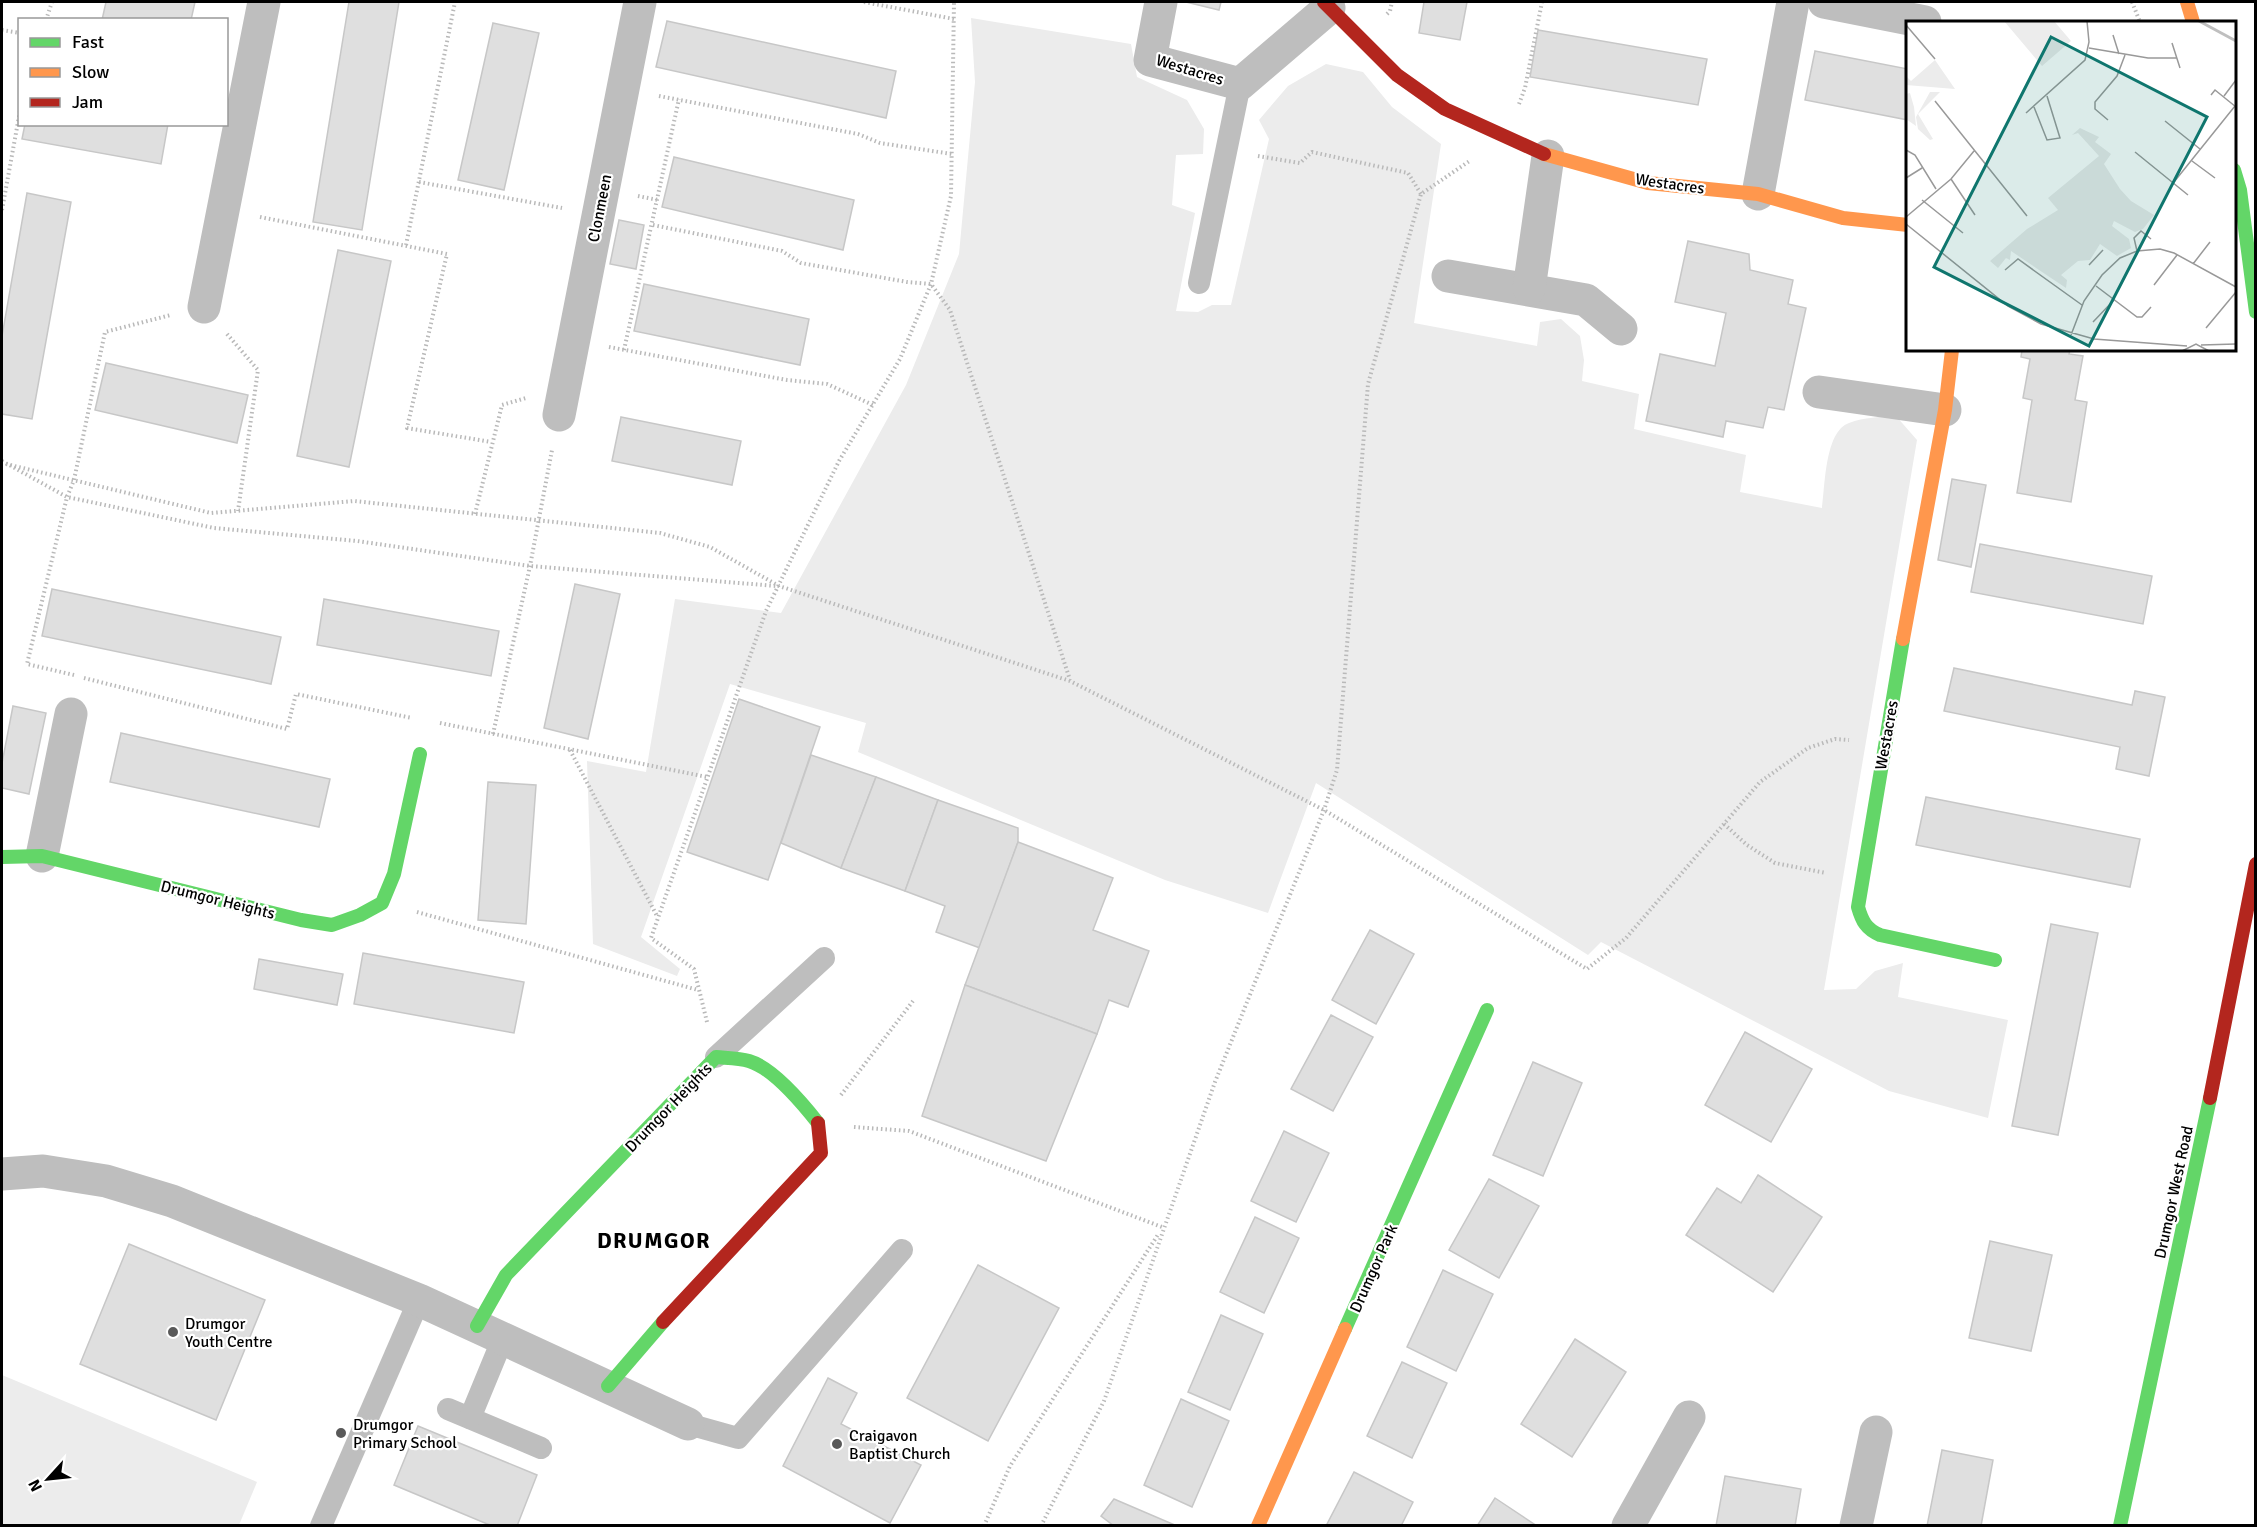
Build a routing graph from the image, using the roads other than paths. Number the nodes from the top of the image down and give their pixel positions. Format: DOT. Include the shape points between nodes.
graph roads {
  1 [pos="264,2"];
  2 [pos="640,2"];
  3 [pos="1161,2"];
  4 [pos="1793,2"];
  5 [pos="1824,2"];
  6 [pos="2187,2"];
  7 [pos="1326,5"];
  8 [pos="1919,21"];
  9 [pos="2193,21"];
  10 [pos="1240,84"];
  11 [pos="1548,156"];
  12 [pos="2236,184"];
  13 [pos="1758,194"];
  14 [pos="1906,225"];
  15 [pos="1448,276"];
  16 [pos="1198,284"];
  17 [pos="1529,289"];
  18 [pos="204,307"];
  19 [pos="2256,312"];
  20 [pos="1621,329"];
  21 [pos="1952,351"];
  22 [pos="1819,392"];
  23 [pos="561,401"];
  24 [pos="1945,410"];
  25 [pos="71,714"];
  26 [pos="420,753"];
  27 [pos="42,856"];
  28 [pos="2,857"];
  29 [pos="2256,864"];
  30 [pos="824,958"];
  31 [pos="1995,960"];
  32 [pos="1487,1010"];
  33 [pos="716,1057"];
  34 [pos="2,1174"];
  35 [pos="902,1250"];
  36 [pos="419,1300"];
  37 [pos="490,1332"];
  38 [pos="608,1386"];
  39 [pos="448,1409"];
  40 [pos="1689,1417"];
  41 [pos="470,1419"];
  42 [pos="688,1424"];
  43 [pos="1876,1432"];
  44 [pos="541,1448"];
  45 [pos="321,1526"];
  46 [pos="1258,1526"];
  47 [pos="1628,1526"];
  48 [pos="1856,1526"];
  49 [pos="2120,1526"];
  1 -- 18 [label="street"];
  2 -- 23 [label="street, Clonmeen"];
  3 -- 10 [label="street, Westacres" via="1150,60"];
  4 -- 13 [label="street"];
  5 -- 8 [label="street"];
  6 -- 9 [label="street"];
  7 -- 10 [label="street, Westacres"];
  7 -- 11 [label="street, Westacres" via="1396,75 1445,109"];
  10 -- 16 [label="lane"];
  11 -- 13 [label="street, Westacres" via="1648,183"];
  11 -- 17 [label="street"];
  12 -- 19 [label="street"];
  13 -- 14 [label="street, Westacres" via="1844,218"];
  15 -- 17 [label="street"];
  17 -- 20 [label="street" via="1586,300"];
  21 -- 24 [label="street, Westacres"];
  22 -- 24 [label="street"];
  24 -- 31 [label="street, Westacres" via="1858,907 1862,923 1886,938"];
  25 -- 27 [label="street"];
  26 -- 27 [label="street, Drumgor Heights" via="394,874 382,903 332,925"];
  27 -- 28 [label="street, Drumgor Heights"];
  29 -- 49 [label="street, Drumgor West Road"];
  30 -- 33 [label="lane"];
  32 -- 46 [label="street, Drumgor Park"];
  33 -- 37 [label="street, Drumgor Heights" via="506,1275"];
  33 -- 38 [label="street, Drumgor Heights" via="750,1061 791,1091 819,1124 821,1153 621,1367"];
  34 -- 36 [label="street" via="43,1171 106,1181 172,1201"];
  35 -- 42 [label="lane" via="738,1437"];
  36 -- 37 [label="street"];
  36 -- 45 [label="lane"];
  37 -- 38 [label="street"];
  37 -- 41 [label="lane"];
  38 -- 42 [label="street"];
  39 -- 41 [label="lane"];
  40 -- 47 [label="street"];
  41 -- 44 [label="lane"];
  43 -- 48 [label="street"];
}
